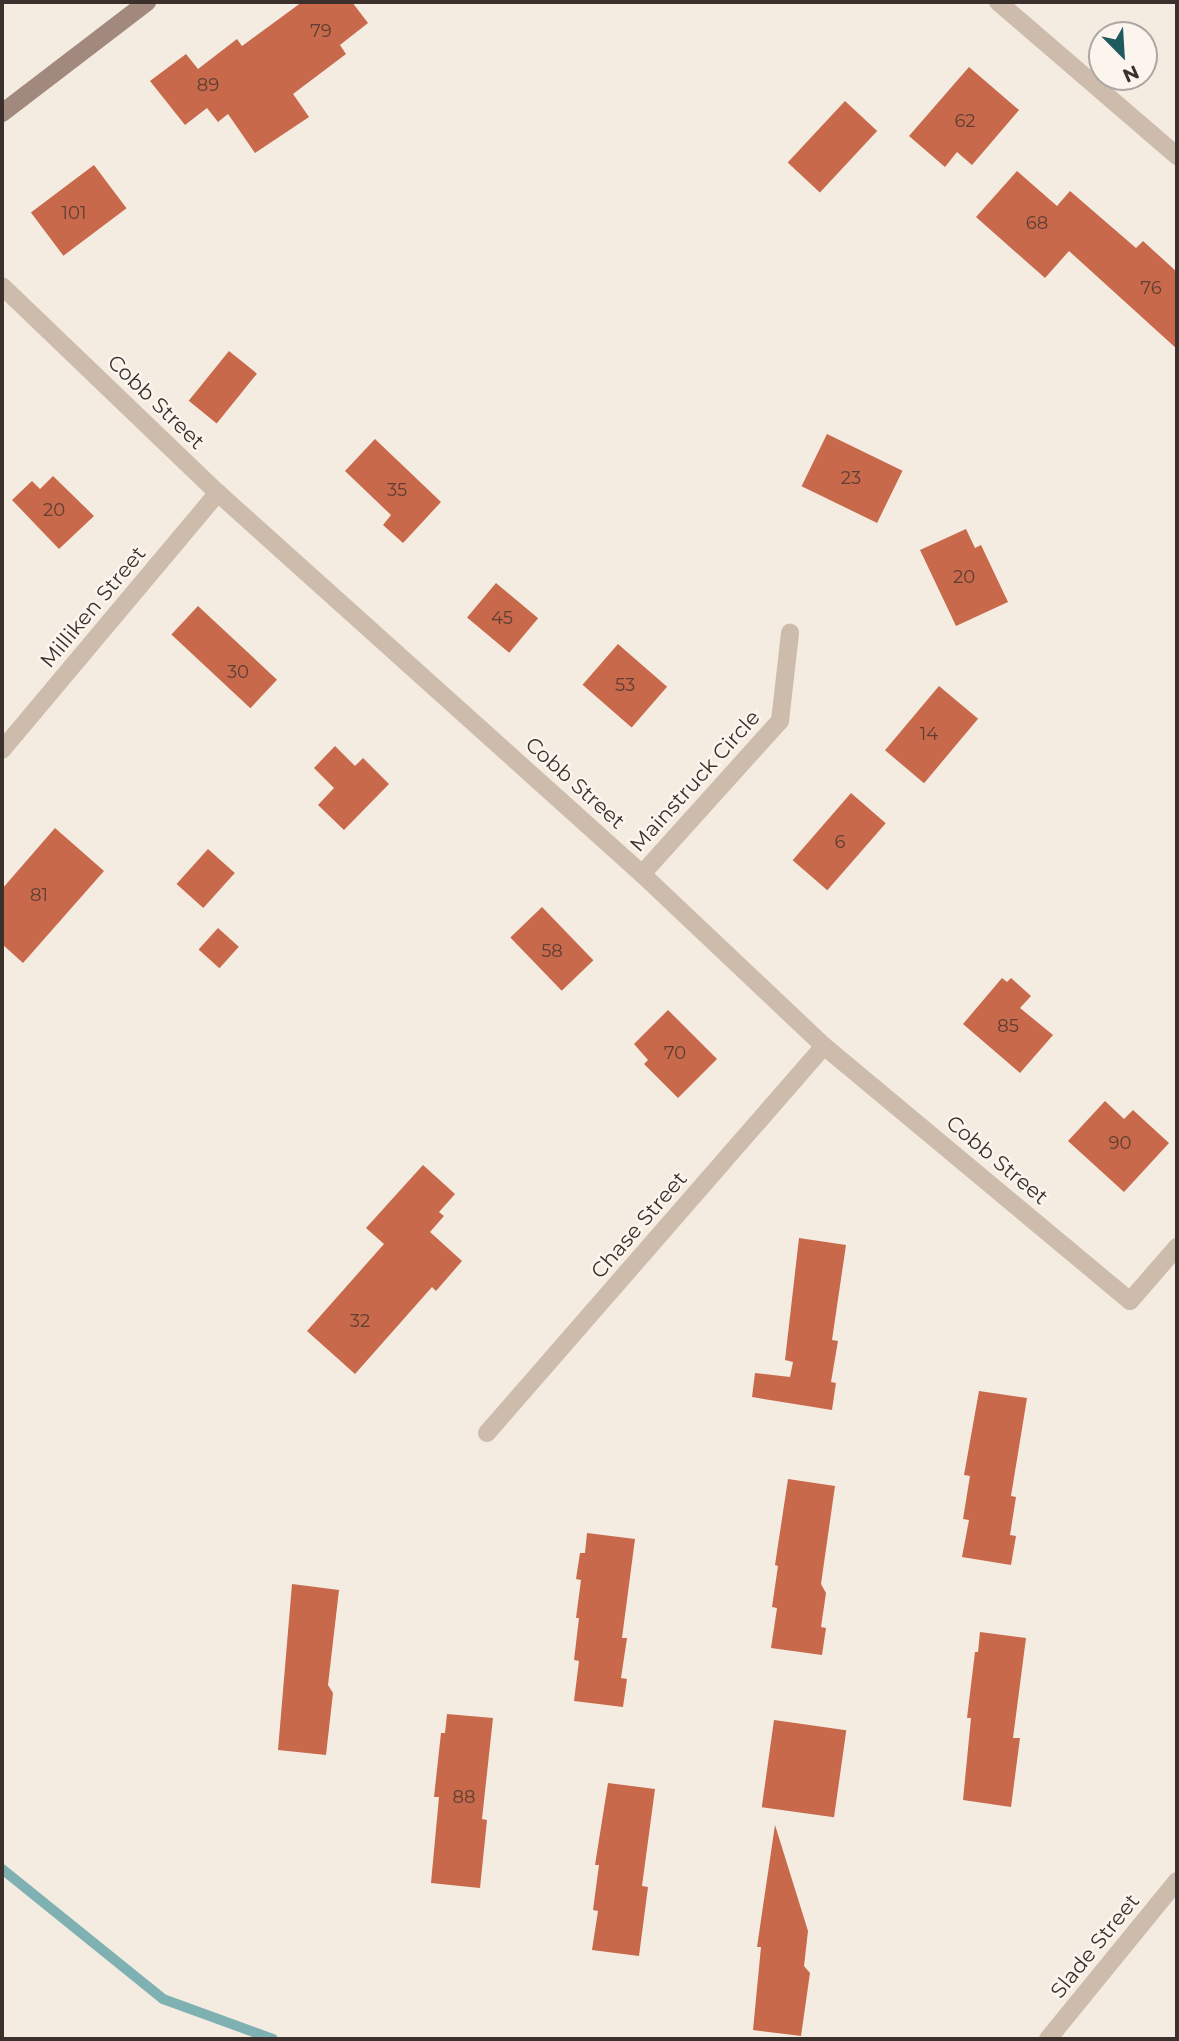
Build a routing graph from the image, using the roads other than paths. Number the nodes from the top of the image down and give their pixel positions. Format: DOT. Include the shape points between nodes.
graph roads {
  1 [pos="147,2"];
  2 [pos="998,2"];
  3 [pos="2,113"];
  4 [pos="1177,156"];
  5 [pos="2,286"];
  6 [pos="218,494"];
  7 [pos="790,633"];
  8 [pos="2,750"];
  9 [pos="642,874"];
  10 [pos="824,1046"];
  11 [pos="1177,1248"];
  12 [pos="488,1433"];
  13 [pos="1177,1881"];
  14 [pos="1048,2039"];
  1 -- 3 [label="main road"];
  2 -- 4 [label="street"];
  5 -- 6 [label="street, Cobb Street"];
  6 -- 8 [label="street, Milliken Street"];
  6 -- 9 [label="street, Cobb Street"];
  7 -- 9 [label="street, Mainstruck Circle" via="780,721"];
  9 -- 10 [label="street, Cobb Street"];
  10 -- 11 [label="street, Cobb Street" via="1130,1301"];
  10 -- 12 [label="street, Chase Street"];
  13 -- 14 [label="street, Slade Street"];
}
